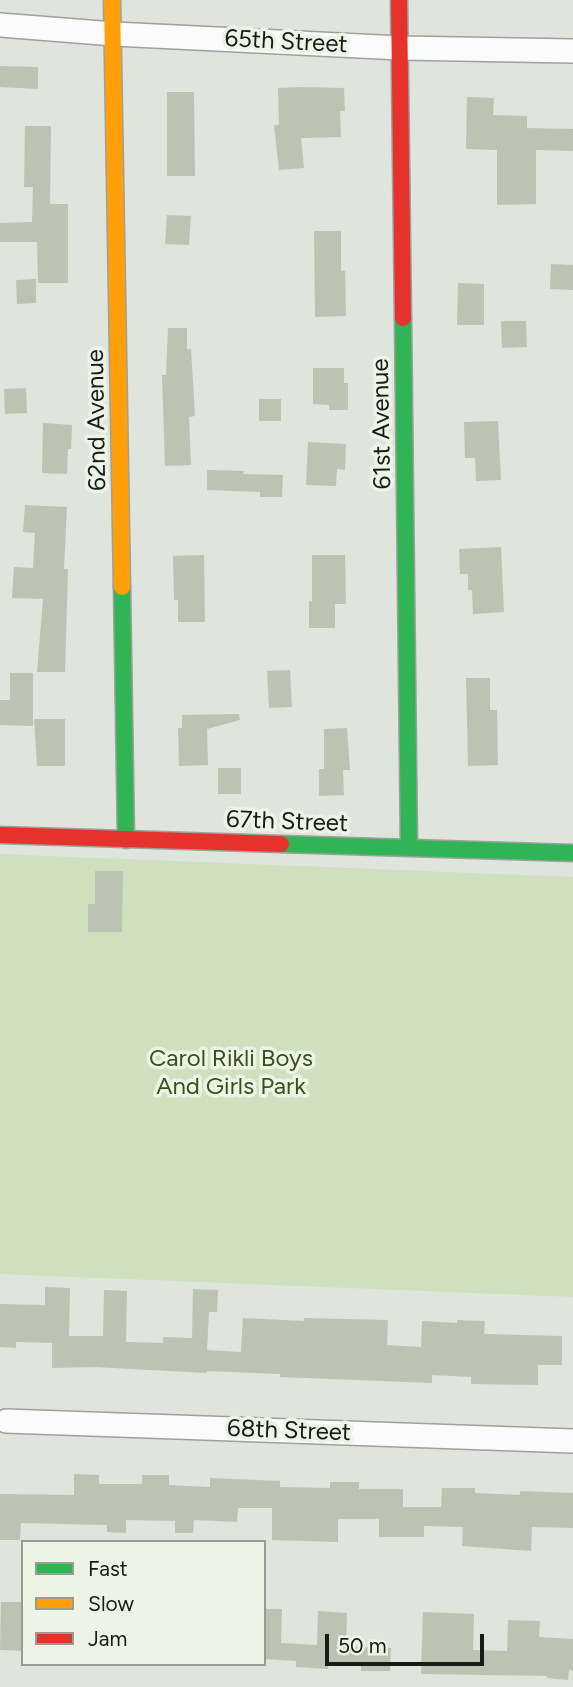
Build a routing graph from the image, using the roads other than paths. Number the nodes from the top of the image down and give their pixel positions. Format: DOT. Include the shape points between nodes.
graph roads {
  1 [pos="112,0"];
  2 [pos="399,0"];
  3 [pos="0,25"];
  4 [pos="114,34"];
  5 [pos="401,48"];
  6 [pos="573,51"];
  7 [pos="0,835"];
  8 [pos="126,840"];
  9 [pos="409,848"];
  10 [pos="573,853"];
  11 [pos="6,1420"];
  12 [pos="573,1441"];
  1 -- 4 [label="street, 62nd Avenue"];
  2 -- 5 [label="street, 61st Avenue"];
  3 -- 4 [label="street, 65th Street"];
  4 -- 5 [label="street, 65th Street"];
  4 -- 8 [label="street, 62nd Avenue"];
  5 -- 6 [label="street, 65th Street"];
  5 -- 9 [label="street, 61st Avenue"];
  7 -- 8 [label="street, 67th Street"];
  8 -- 9 [label="street, 67th Street"];
  9 -- 10 [label="street, 67th Street"];
  11 -- 12 [label="street, 68th Street"];
}
